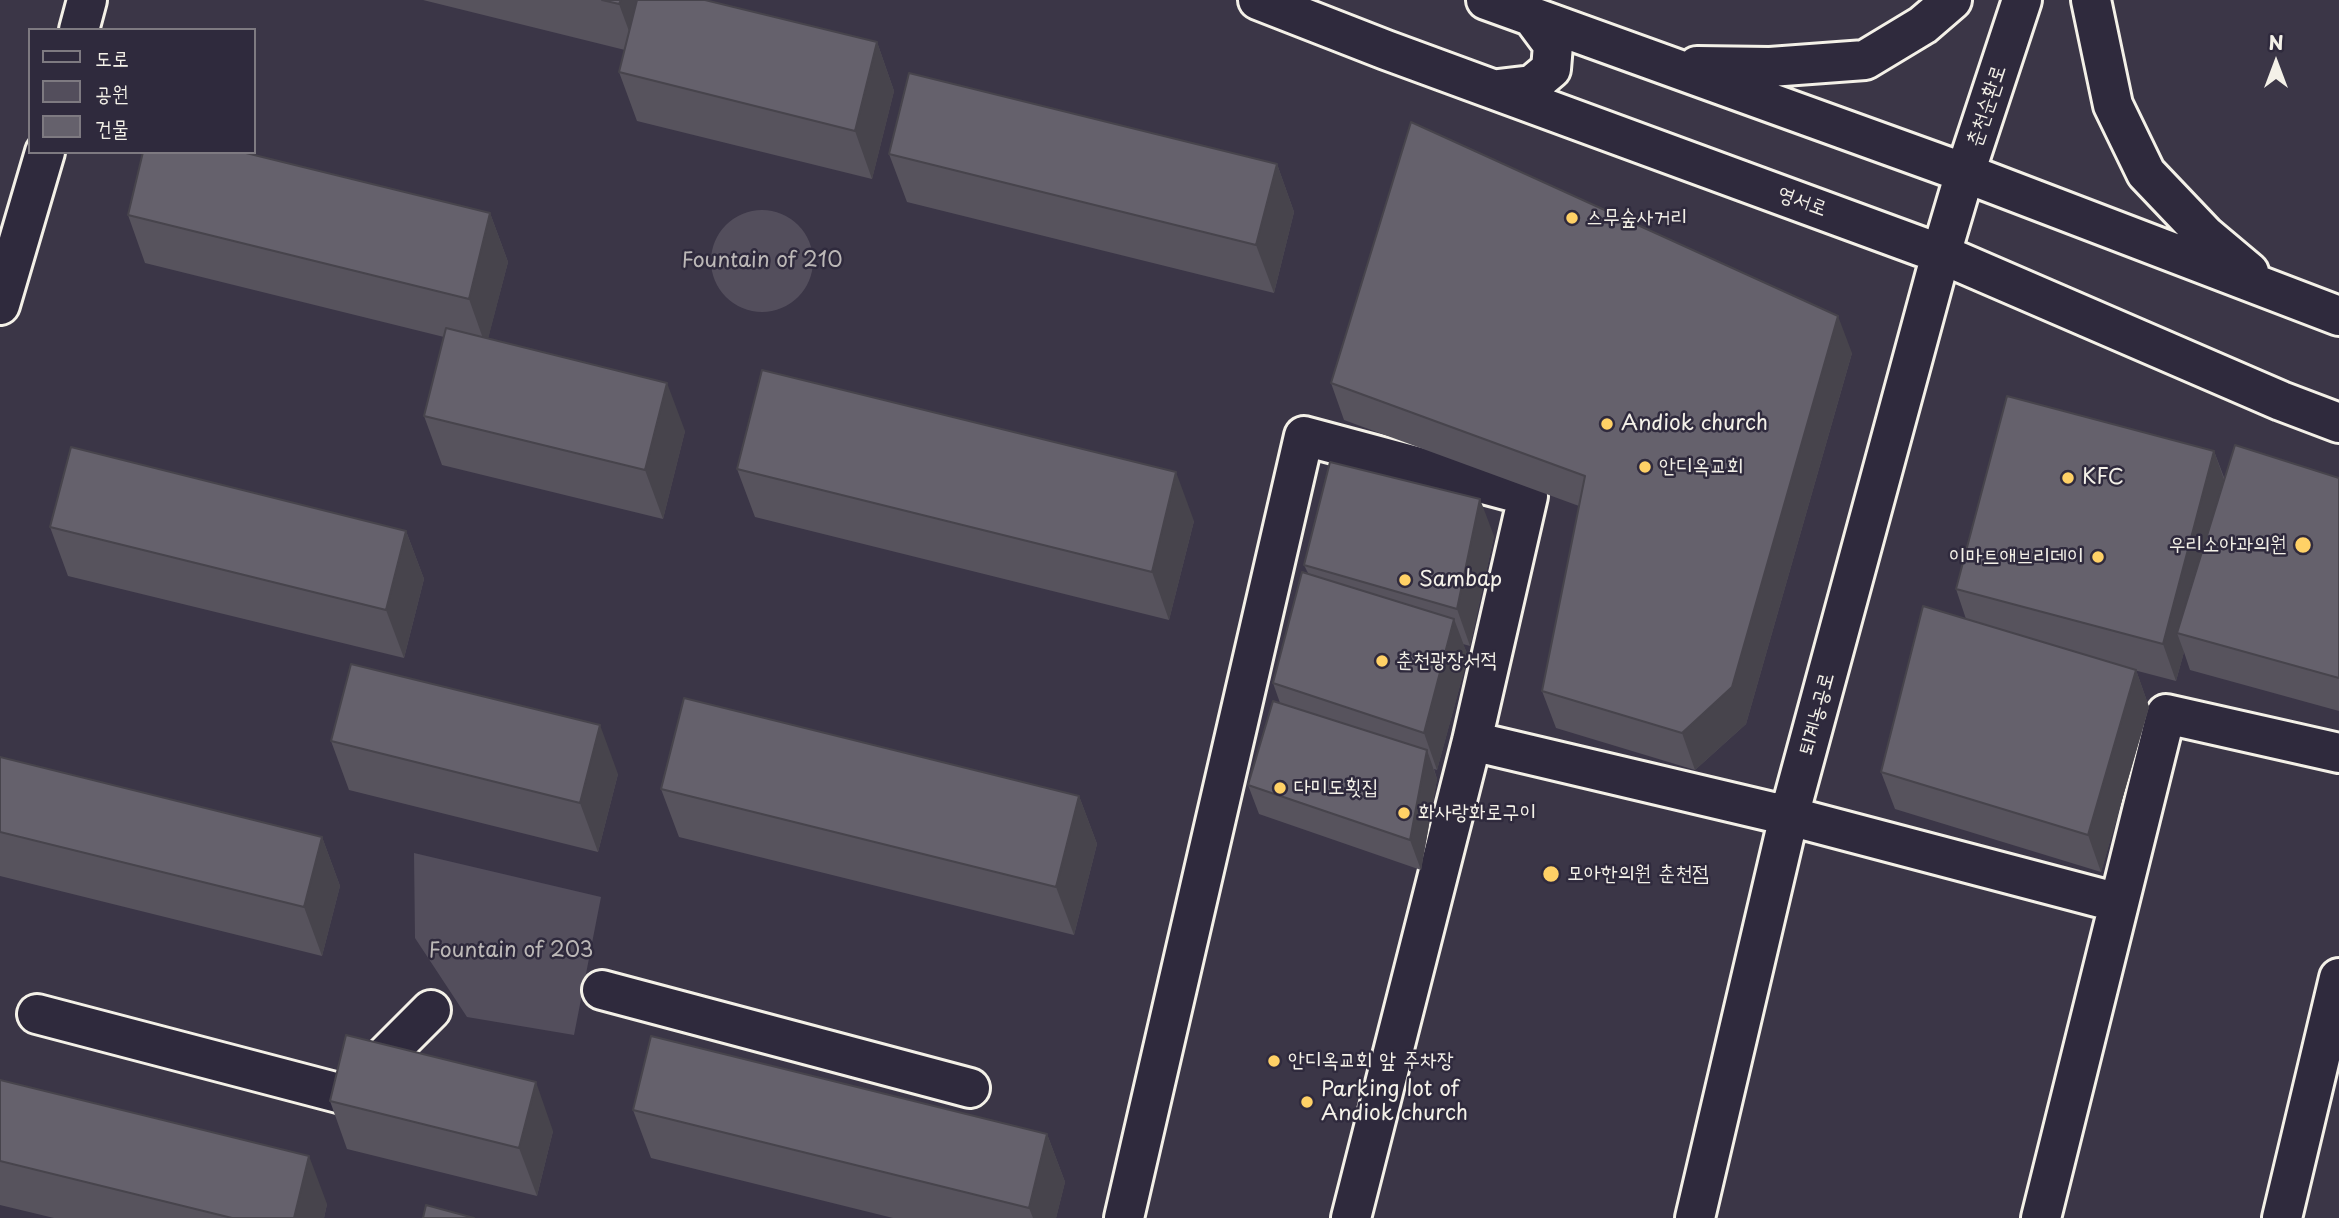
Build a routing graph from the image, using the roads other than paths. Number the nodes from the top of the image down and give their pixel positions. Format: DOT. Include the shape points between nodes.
graph roads {
  1 [pos="87,0"];
  2 [pos="1258,0"];
  3 [pos="1486,0"];
  4 [pos="1952,0"];
  5 [pos="2022,0"];
  6 [pos="2091,0"];
  7 [pos="1533,18"];
  8 [pos="80,28"];
  9 [pos="1667,65"];
  10 [pos="1498,89"];
  11 [pos="44,154"];
  12 [pos="1965,173"];
  13 [pos="1953,213"];
  14 [pos="1941,254"];
  15 [pos="2273,291"];
  16 [pos="0,305"];
  17 [pos="2339,316"];
  18 [pos="2339,423"];
  19 [pos="1472,741"];
  20 [pos="2339,753"];
  21 [pos="1789,816"];
  22 [pos="2119,903"];
  23 [pos="2339,978"];
  24 [pos="602,990"];
  25 [pos="431,1010"];
  26 [pos="37,1014"];
  27 [pos="970,1088"];
  28 [pos="1124,1218"];
  29 [pos="1351,1218"];
  30 [pos="1695,1218"];
  31 [pos="2041,1218"];
  32 [pos="2282,1218"];
  1 -- 8 [label="street"];
  2 -- 10 [label="street, 영서로"];
  3 -- 7 [label="street"];
  4 -- 9 [label="street" via="1923,25 1865,60 1770,67"];
  5 -- 12 [label="street, 춘천순환로"];
  6 -- 15 [label="street" via="2113,105 2146,173 2205,235"];
  7 -- 9 [label="street"];
  7 -- 10 [label="street" via="1553,45 1551,69 1532,85"];
  9 -- 12 [label="street"];
  10 -- 14 [label="street, 영서로"];
  11 -- 16 [label="street"];
  12 -- 13 [label="street, 춘천순환로"];
  12 -- 15 [label="street"];
  13 -- 14 [label="street, 퇴계농공로"];
  14 -- 18 [label="street, 영서로"];
  14 -- 21 [label="street, 퇴계농공로"];
  15 -- 17 [label="street"];
  19 -- 21 [label="street"];
  19 -- 28 [label="street" via="1528,496 1304,436"];
  19 -- 29 [label="street"];
  20 -- 22 [label="street" via="2166,714"];
  21 -- 22 [label="street"];
  21 -- 30 [label="street, 퇴계농공로"];
  22 -- 31 [label="street"];
  23 -- 32 [label="street"];
  24 -- 27 [label="street"];
  25 -- 26 [label="street" via="346,1095"];
}
